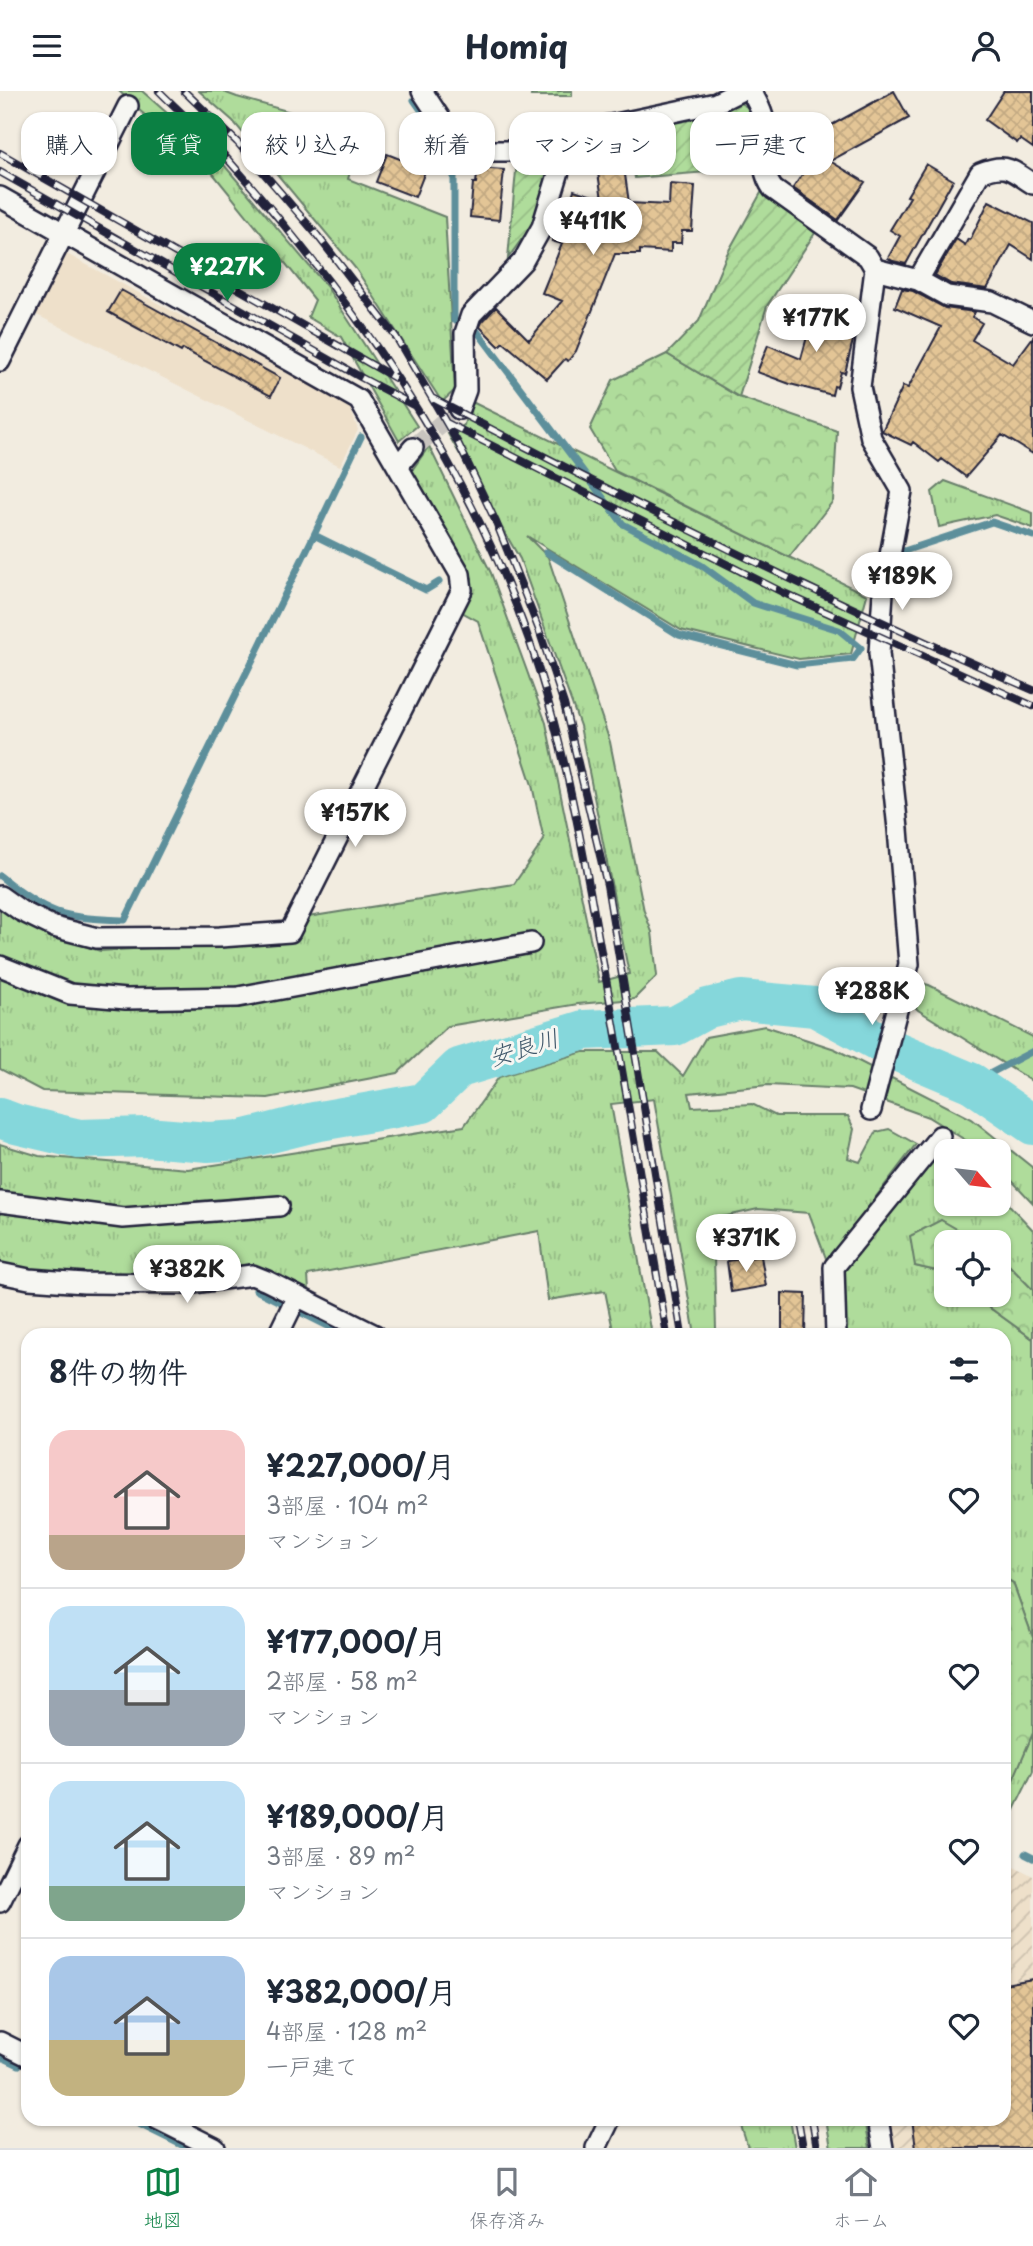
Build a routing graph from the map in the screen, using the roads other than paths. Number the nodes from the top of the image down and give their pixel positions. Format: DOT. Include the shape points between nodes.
graph roads {
  1 [pos="422,91"];
  2 [pos="740,91"];
  3 [pos="751,91"];
  4 [pos="128,106"];
  5 [pos="673,112"];
  6 [pos="509,151"];
  7 [pos="558,175"];
  8 [pos="1033,184"];
  9 [pos="0,197"];
  10 [pos="64,234"];
  11 [pos="875,269"];
  12 [pos="918,280"];
  13 [pos="1033,322"];
  14 [pos="0,362"];
  15 [pos="459,409"];
  16 [pos="413,449"];
  17 [pos="398,466"];
  18 [pos="0,896"];
  19 [pos="531,943"];
  20 [pos="0,967"];
  21 [pos="873,1105"];
  22 [pos="940,1136"];
  23 [pos="0,1202"];
  24 [pos="279,1206"];
  25 [pos="0,1273"];
  26 [pos="298,1296"];
  27 [pos="282,1328"];
  28 [pos="361,1328"];
  29 [pos="836,1328"];
  30 [pos="21,1859"];
  31 [pos="0,1902"];
  32 [pos="0,2042"];
  33 [pos="21,2052"];
  34 [pos="170,2126"];
  35 [pos="607,2126"];
  36 [pos="879,2126"];
  37 [pos="215,2148"];
  38 [pos="596,2148"];
  39 [pos="883,2148"];
  1 -- 6 [label="street" via="461,144 481,151"];
  2 -- 5 [label="street" via="716,103"];
  3 -- 11 [label="street" via="763,113 765,177 773,189 868,257"];
  4 -- 10 [label="street"];
  7 -- 15 [label="street" via="542,227 523,261 471,315 465,333 466,390"];
  8 -- 12 [label="street" via="1007,168 980,173"];
  9 -- 10 [label="street"];
  10 -- 14 [label="street"];
  10 -- 17 [label="street" via="359,400"];
  11 -- 12 [label="street"];
  11 -- 21 [label="street" via="860,387 871,437 902,491 883,593 879,653 909,964"];
  12 -- 13 [label="street" via="947,296 992,302"];
  16 -- 17 [label="street"];
  17 -- 18 [label="street" via="460,574 462,590 290,932 97,938 54,927"];
  19 -- 20 [label="street" via="238,997 126,999 70,994"];
  22 -- 29 [label="street" via="834,1267"];
  23 -- 24 [label="street" via="123,1218"];
  25 -- 26 [label="street" via="84,1283 186,1285 252,1275"];
  26 -- 27 [label="street"];
  26 -- 28 [label="street"];
  30 -- 31 [label="street"];
  32 -- 33 [label="street"];
  34 -- 37 [label="street"];
  35 -- 38 [label="street"];
  36 -- 39 [label="street"];
}
